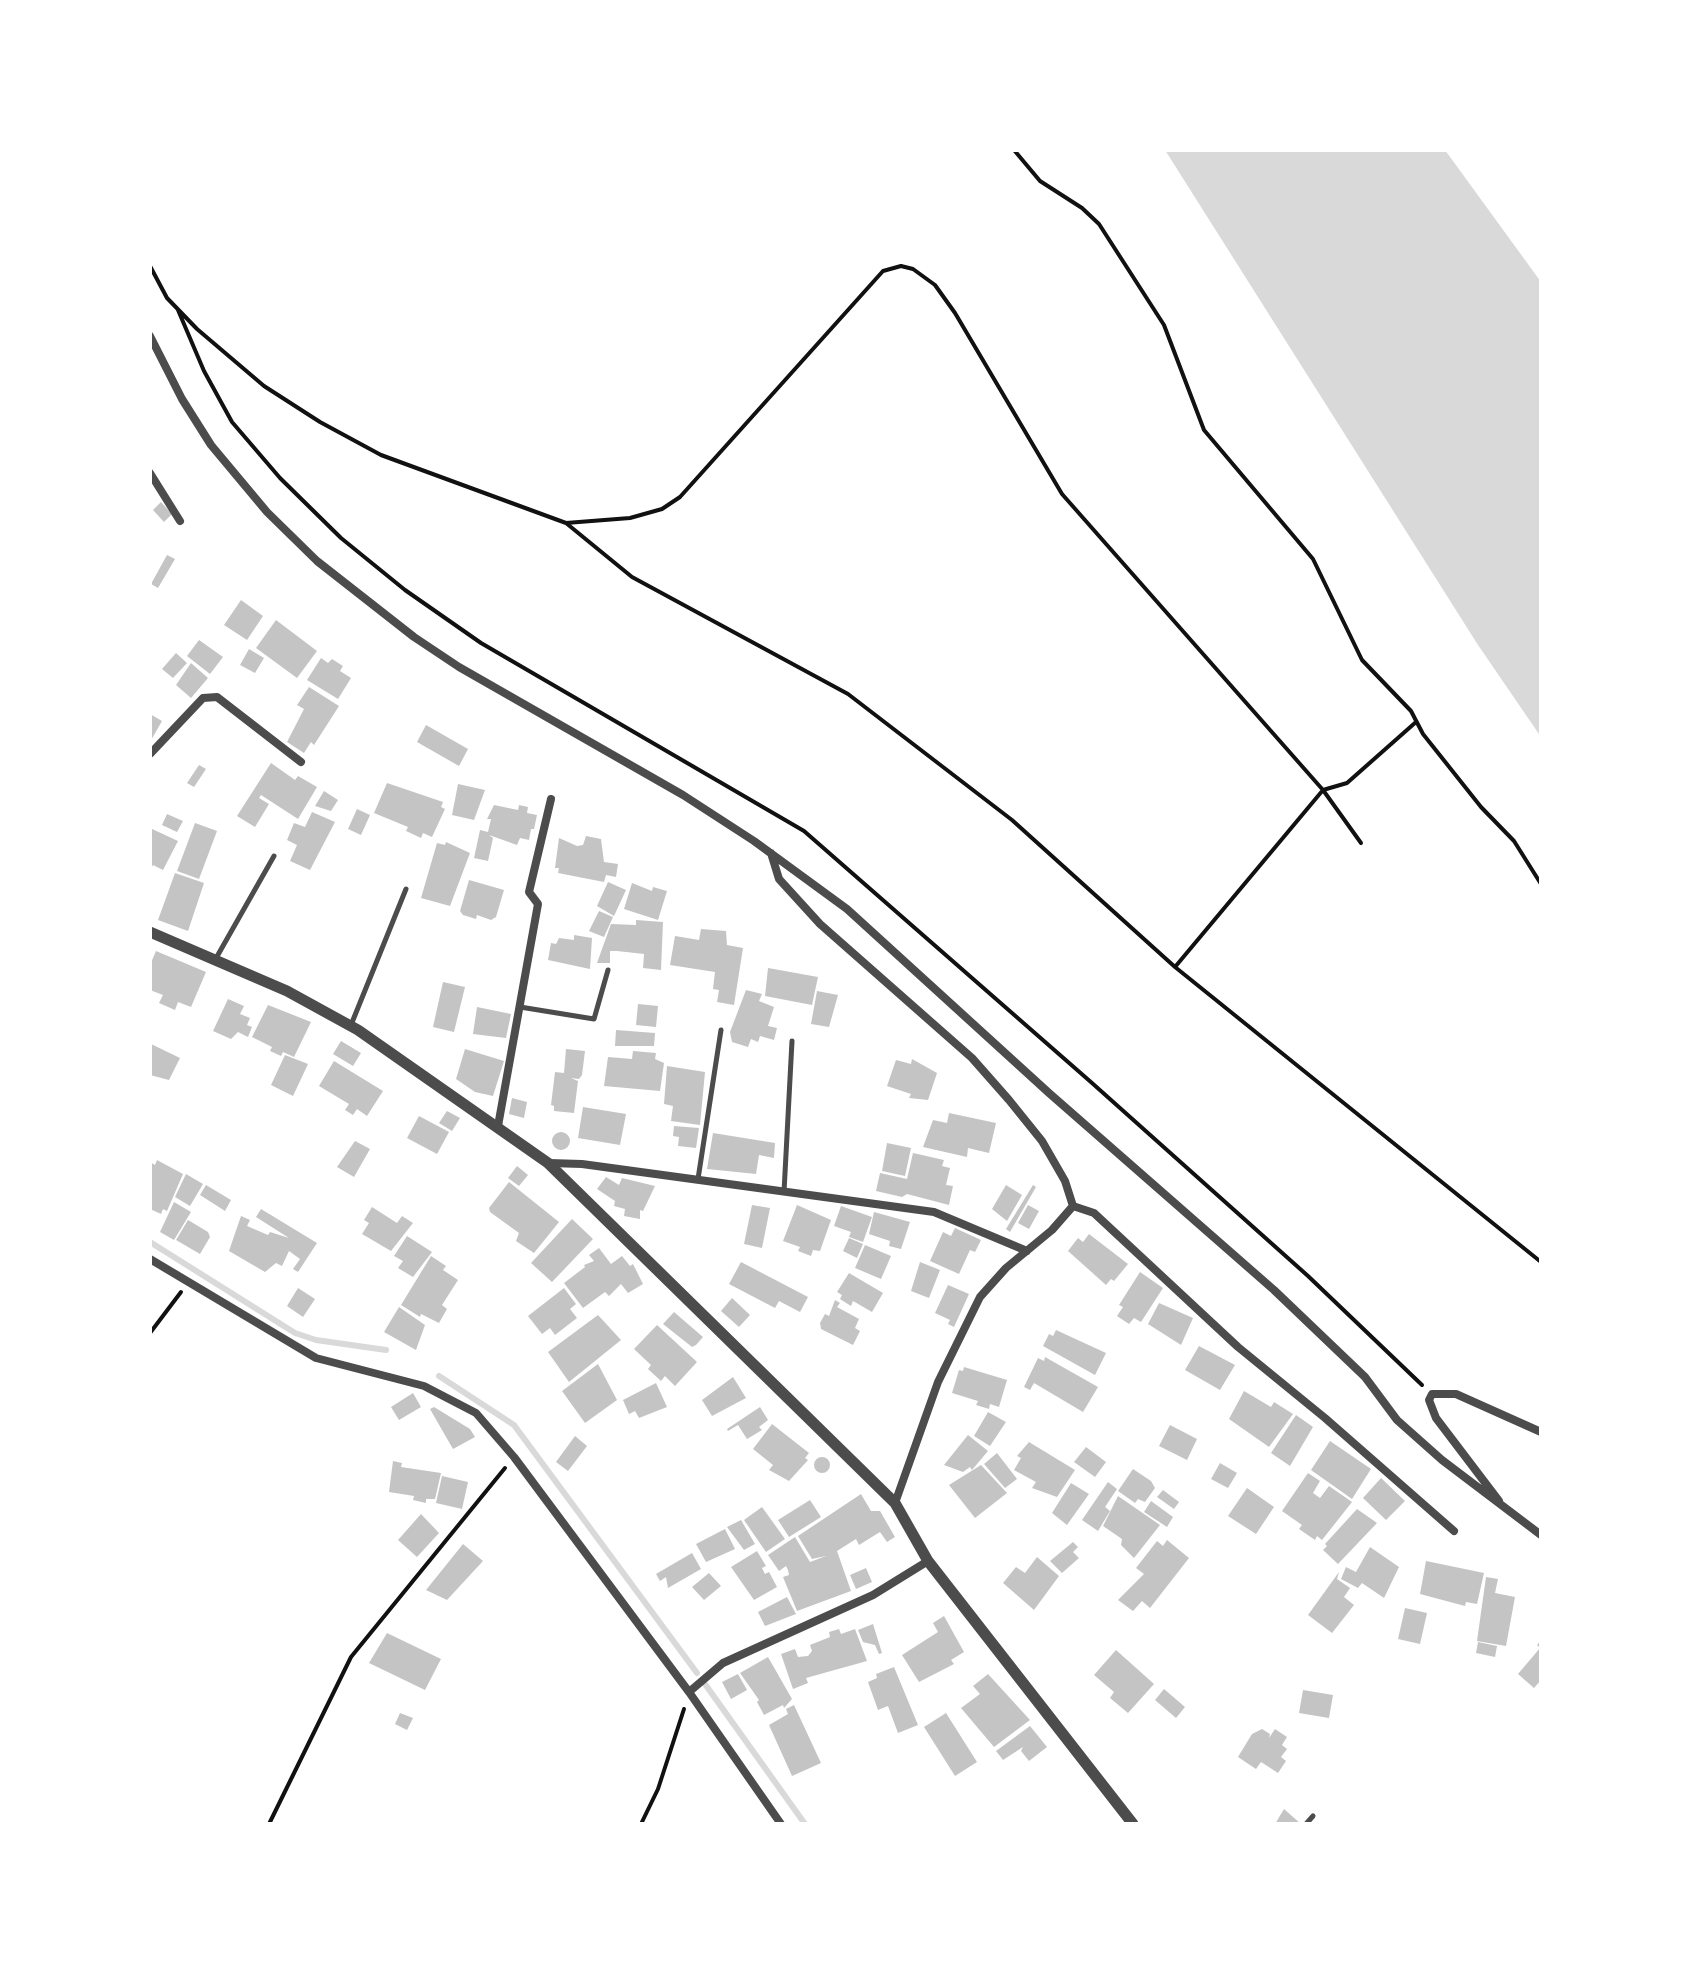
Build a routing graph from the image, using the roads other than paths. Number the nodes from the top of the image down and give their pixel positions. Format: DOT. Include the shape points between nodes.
graph roads {
  1 [pos="150,336"];
  2 [pos="150,348"];
  3 [pos="160,355"];
  4 [pos="150,473"];
  5 [pos="180,521"];
  6 [pos="150,754"];
  7 [pos="301,762"];
  8 [pos="551,799"];
  9 [pos="771,853"];
  10 [pos="274,856"];
  11 [pos="406,889"];
  12 [pos="150,932"];
  13 [pos="215,961"];
  14 [pos="608,970"];
  15 [pos="520,1007"];
  16 [pos="351,1026"];
  17 [pos="721,1030"];
  18 [pos="792,1041"];
  19 [pos="498,1126"];
  20 [pos="548,1163"];
  21 [pos="697,1181"];
  22 [pos="784,1193"];
  23 [pos="1073,1206"];
  24 [pos="1027,1251"];
  25 [pos="150,1259"];
  26 [pos="1541,1432"];
  27 [pos="895,1503"];
  28 [pos="1504,1508"];
  29 [pos="1454,1531"];
  30 [pos="1541,1535"];
  31 [pos="928,1561"];
  32 [pos="689,1692"];
  33 [pos="1313,1816"];
  34 [pos="781,1824"];
  35 [pos="1133,1824"];
  36 [pos="1306,1824"];
  1 -- 3 [label="street"];
  2 -- 3 [label="street"];
  3 -- 9 [label="street" via="211,445 317,561 459,667 683,795"];
  4 -- 5 [label="street"];
  6 -- 7 [label="street" via="203,698 217,697"];
  8 -- 15 [label="street" via="529,892 538,904"];
  9 -- 23 [label="street" via="779,879 820,924 972,1058 1009,1100 1042,1141"];
  9 -- 28 [label="street" via="847,909 1274,1290 1365,1377 1397,1420"];
  10 -- 13 [label="lane"];
  11 -- 16 [label="lane"];
  12 -- 13 [label="street"];
  13 -- 16 [label="street"];
  14 -- 15 [label="lane" via="594,1019"];
  15 -- 19 [label="street"];
  16 -- 19 [label="street"];
  17 -- 21 [label="lane"];
  18 -- 22 [label="lane"];
  19 -- 20 [label="street"];
  20 -- 21 [label="street"];
  20 -- 27 [label="street"];
  21 -- 22 [label="street"];
  22 -- 24 [label="street" via="934,1212"];
  23 -- 24 [label="street"];
  23 -- 29 [label="street" via="1094,1213 1238,1347"];
  24 -- 27 [label="street" via="997,1277 974,1309 938,1382"];
  25 -- 32 [label="street" via="316,1358 424,1386 476,1413"];
  26 -- 28 [label="street" via="1456,1394 1432,1394 1429,1400 1436,1418"];
  27 -- 31 [label="street"];
  28 -- 30 [label="street"];
  31 -- 32 [label="street" via="873,1595 723,1663"];
  31 -- 35 [label="street"];
  32 -- 34 [label="street"];
  33 -- 36 [label="lane"];
}
